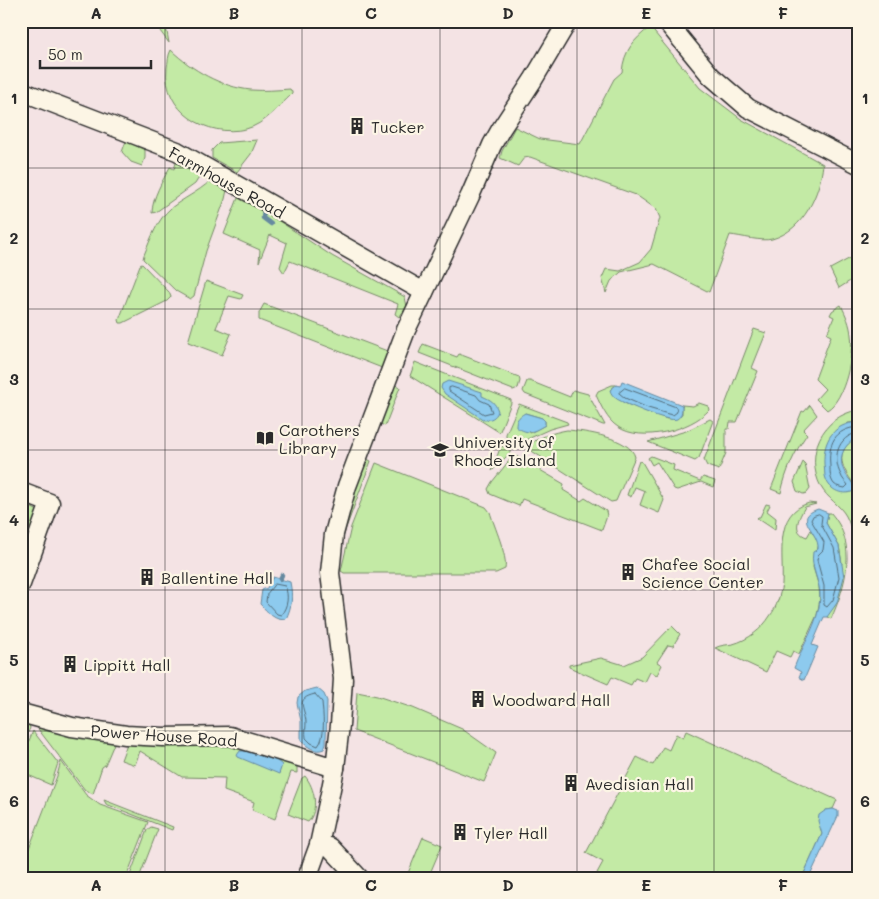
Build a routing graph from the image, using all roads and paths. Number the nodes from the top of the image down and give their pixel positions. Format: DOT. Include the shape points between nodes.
graph roads {
  1 [pos="568,21"];
  2 [pos="666,21"];
  3 [pos="21,91"];
  4 [pos="858,164"];
  5 [pos="424,292"];
  6 [pos="21,492"];
  7 [pos="21,584"];
  8 [pos="21,713"];
  9 [pos="335,768"];
  10 [pos="318,845"];
  11 [pos="307,878"];
  12 [pos="359,878"];
  1 -- 5 [label="street" via="501,129"];
  2 -- 4 [label="street" via="711,76 748,108"];
  3 -- 5 [label="street, Farmhouse Road" via="177,151"];
  5 -- 9 [label="street" via="403,337 359,454 334,534 330,573 343,680"];
  6 -- 7 [label="street" via="50,503"];
  8 -- 9 [label="street, Power House Road" via="72,728 126,735 230,736"];
  9 -- 10 [label="street"];
  10 -- 11 [label="street"];
  10 -- 12 [label="street" via="330,847"];
}
